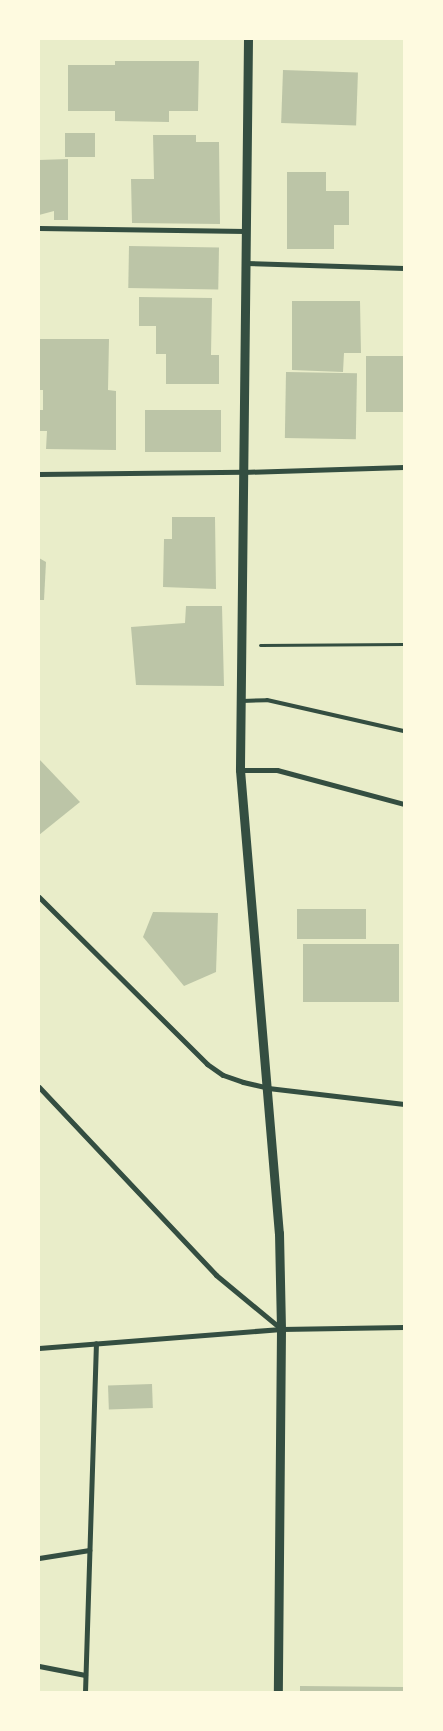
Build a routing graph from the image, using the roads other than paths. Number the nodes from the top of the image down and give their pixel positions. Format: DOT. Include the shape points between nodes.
graph roads {
  1 [pos="248,39"];
  2 [pos="39,228"];
  3 [pos="245,231"];
  4 [pos="245,263"];
  5 [pos="404,268"];
  6 [pos="404,467"];
  7 [pos="243,472"];
  8 [pos="39,474"];
  9 [pos="240,701"];
  10 [pos="404,731"];
  11 [pos="240,770"];
  12 [pos="404,804"];
  13 [pos="39,897"];
  14 [pos="39,1087"];
  15 [pos="268,1088"];
  16 [pos="404,1104"];
  17 [pos="404,1327"];
  18 [pos="281,1329"];
  19 [pos="96,1343"];
  20 [pos="39,1348"];
  21 [pos="89,1550"];
  22 [pos="39,1558"];
  23 [pos="39,1666"];
  24 [pos="85,1675"];
  25 [pos="85,1692"];
  26 [pos="278,1692"];
  1 -- 3 [label="street"];
  2 -- 3 [label="street"];
  3 -- 4 [label="street"];
  4 -- 5 [label="street"];
  4 -- 7 [label="street"];
  6 -- 7 [label="street"];
  7 -- 8 [label="street"];
  7 -- 9 [label="street"];
  9 -- 10 [label="lane" via="267,700"];
  9 -- 11 [label="street"];
  11 -- 12 [label="street" via="277,770"];
  11 -- 15 [label="street"];
  13 -- 15 [label="street" via="207,1064 223,1075"];
  14 -- 18 [label="street" via="216,1275"];
  15 -- 16 [label="street"];
  15 -- 18 [label="street" via="279,1233"];
  17 -- 18 [label="street"];
  18 -- 19 [label="street"];
  18 -- 26 [label="street"];
  19 -- 20 [label="street"];
  19 -- 21 [label="street"];
  21 -- 22 [label="street"];
  21 -- 24 [label="street"];
  23 -- 24 [label="street"];
  24 -- 25 [label="street"];
}
